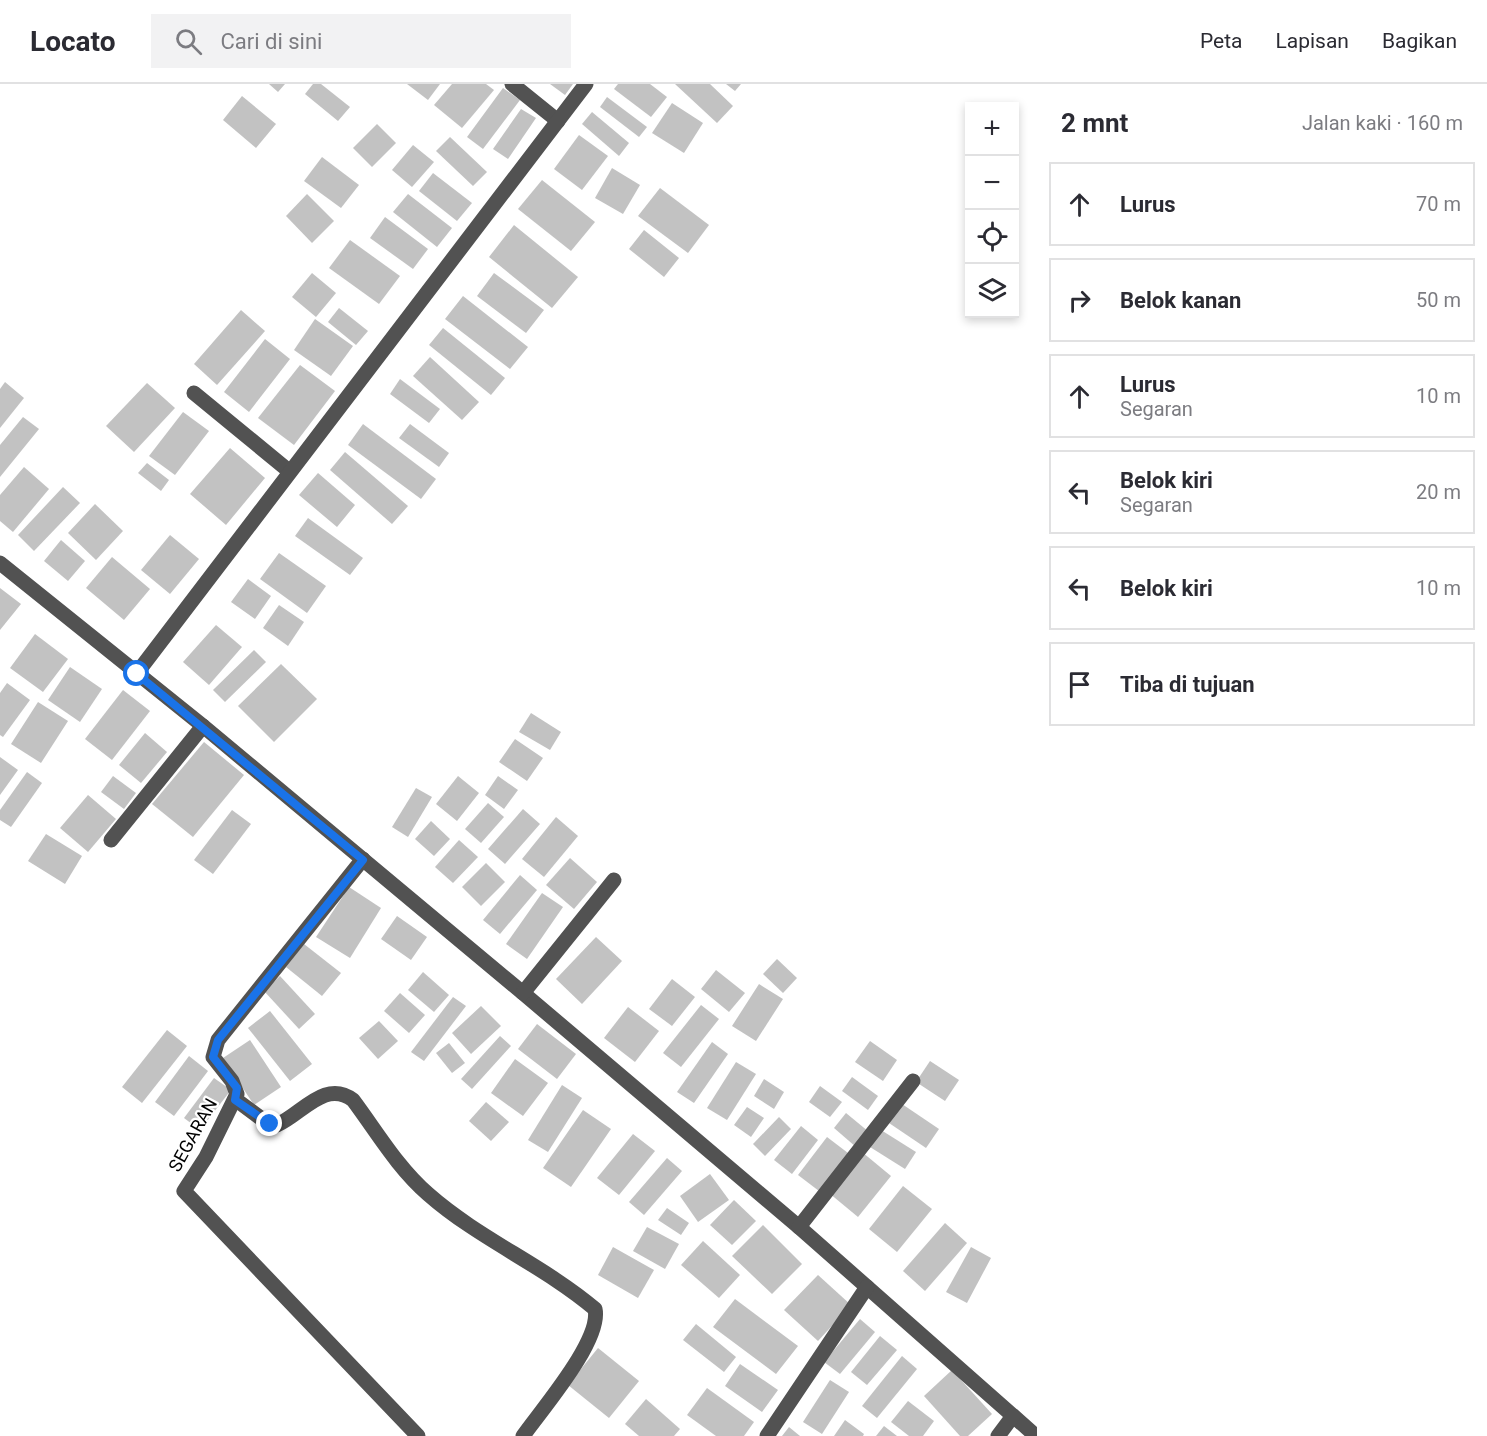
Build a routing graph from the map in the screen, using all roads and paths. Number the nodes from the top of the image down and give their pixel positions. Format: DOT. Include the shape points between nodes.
graph roads {
  1 [pos="512,84"];
  2 [pos="586,84"];
  3 [pos="558,121"];
  4 [pos="194,393"];
  5 [pos="289,471"];
  6 [pos="0,563"];
  7 [pos="137,674"];
  8 [pos="203,726"];
  9 [pos="111,840"];
  10 [pos="363,860"];
  11 [pos="614,880"];
  12 [pos="523,993"];
  13 [pos="913,1081"];
  14 [pos="235,1100"];
  15 [pos="799,1227"];
  16 [pos="867,1287"];
  17 [pos="1013,1416"];
  18 [pos="418,1436"];
  19 [pos="523,1436"];
  20 [pos="766,1436"];
  21 [pos="998,1436"];
  22 [pos="1036,1436"];
  1 -- 3 [label="street"];
  2 -- 3 [label="street"];
  3 -- 5 [label="street"];
  4 -- 5 [label="street"];
  5 -- 7 [label="street"];
  6 -- 7 [label="street"];
  7 -- 8 [label="street"];
  8 -- 9 [label="street"];
  8 -- 10 [label="street"];
  10 -- 12 [label="street"];
  10 -- 14 [label="street, SEGARAN" via="218,1040 213,1057 237,1088"];
  11 -- 12 [label="street"];
  12 -- 15 [label="street"];
  13 -- 15 [label="street"];
  14 -- 18 [label="street, SEGARAN" via="184,1191"];
  14 -- 19 [label="street" via="277,1125 315,1100 336,1092 344,1094 353,1100 402,1168 428,1194 595,1309 596,1323 580,1355"];
  15 -- 16 [label="street"];
  16 -- 17 [label="street"];
  16 -- 20 [label="street"];
  17 -- 21 [label="street"];
  17 -- 22 [label="street"];
}
